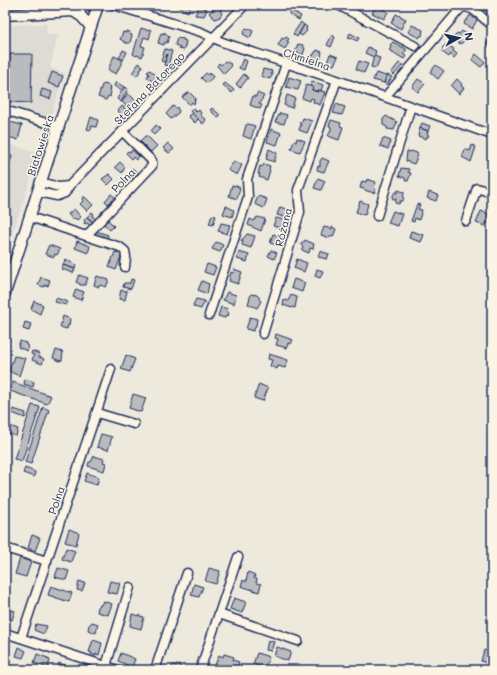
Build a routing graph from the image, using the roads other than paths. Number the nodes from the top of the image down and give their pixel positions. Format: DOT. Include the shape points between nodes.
graph roads {
  1 [pos="87,5"];
  2 [pos="98,5"];
  3 [pos="114,5"];
  4 [pos="245,5"];
  5 [pos="338,5"];
  6 [pos="73,11"];
  7 [pos="5,15"];
  8 [pos="488,22"];
  9 [pos="91,27"];
  10 [pos="213,38"];
  11 [pos="415,46"];
  12 [pos="286,64"];
  13 [pos="337,80"];
  14 [pos="385,97"];
  15 [pos="411,106"];
  16 [pos="5,110"];
  17 [pos="59,127"];
  18 [pos="123,132"];
  19 [pos="492,135"];
  20 [pos="40,187"];
  21 [pos="492,193"];
  22 [pos="376,216"];
  23 [pos="30,217"];
  24 [pos="466,221"];
  25 [pos="86,236"];
  26 [pos="124,268"];
  27 [pos="6,289"];
  28 [pos="209,315"];
  29 [pos="263,334"];
  30 [pos="111,369"];
  31 [pos="97,413"];
  32 [pos="134,424"];
  33 [pos="5,548"];
  34 [pos="238,557"];
  35 [pos="47,561"];
  36 [pos="187,573"];
  37 [pos="130,587"];
  38 [pos="219,614"];
  39 [pos="5,633"];
  40 [pos="21,638"];
  41 [pos="298,640"];
  42 [pos="111,668"];
  43 [pos="155,670"];
  44 [pos="200,670"];
  1 -- 6 [label="main road"];
  2 -- 9 [label="main road, Białowieska"];
  3 -- 10 [label="street, Chmielna"];
  4 -- 10 [label="street, Stefana Batorego"];
  5 -- 11 [label="street"];
  6 -- 7 [label="main road"];
  6 -- 9 [label="main road"];
  8 -- 14 [label="street" via="469,7 461,8"];
  9 -- 17 [label="main road, Białowieska"];
  10 -- 12 [label="street, Chmielna"];
  10 -- 18 [label="street, Stefana Batorego"];
  12 -- 13 [label="street, Chmielna"];
  12 -- 28 [label="street" via="246,179 248,197"];
  13 -- 14 [label="street, Chmielna"];
  13 -- 29 [label="street, Różana" via="298,190 300,212"];
  14 -- 15 [label="street, Chmielna"];
  15 -- 19 [label="street, Chmielna"];
  15 -- 22 [label="street"];
  16 -- 17 [label="street"];
  17 -- 20 [label="main road, Białowieska"];
  18 -- 20 [label="street, Stefana Batorego" via="70,186"];
  18 -- 25 [label="street, Polna" via="152,161 152,166"];
  20 -- 23 [label="main road, Białowieska"];
  21 -- 24 [label="street" via="477,188"];
  23 -- 25 [label="street"];
  23 -- 27 [label="main road, Białowieska"];
  25 -- 26 [label="street" via="125,251"];
  30 -- 31 [label="street, Polna"];
  31 -- 32 [label="street"];
  31 -- 35 [label="street, Polna"];
  33 -- 35 [label="street"];
  34 -- 38 [label="street"];
  35 -- 40 [label="street, Polna"];
  36 -- 43 [label="street"];
  37 -- 42 [label="street"];
  38 -- 41 [label="street"];
  38 -- 44 [label="street"];
  39 -- 40 [label="street"];
  40 -- 42 [label="street"];
}
